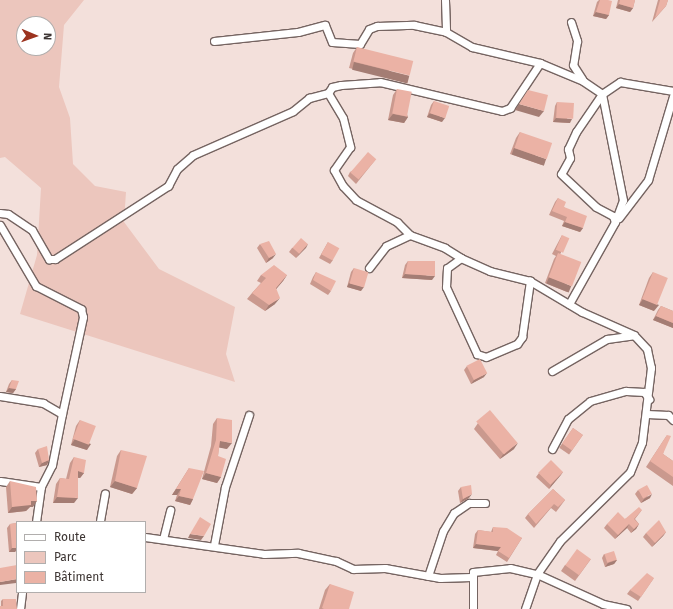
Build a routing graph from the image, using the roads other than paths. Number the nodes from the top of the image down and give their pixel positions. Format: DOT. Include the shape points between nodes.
graph roads {
  1 [pos="445,0"];
  2 [pos="571,22"];
  3 [pos="446,32"];
  4 [pos="214,41"];
  5 [pos="540,63"];
  6 [pos="583,81"];
  7 [pos="673,91"];
  8 [pos="328,93"];
  9 [pos="602,94"];
  10 [pos="673,96"];
  11 [pos="0,214"];
  12 [pos="615,222"];
  13 [pos="0,225"];
  14 [pos="410,236"];
  15 [pos="461,258"];
  16 [pos="369,268"];
  17 [pos="530,282"];
  18 [pos="568,304"];
  19 [pos="634,335"];
  20 [pos="552,371"];
  21 [pos="0,396"];
  22 [pos="649,400"];
  23 [pos="62,414"];
  24 [pos="647,414"];
  25 [pos="249,415"];
  26 [pos="673,420"];
  27 [pos="552,449"];
  28 [pos="0,481"];
  29 [pos="41,487"];
  30 [pos="105,493"];
  31 [pos="485,503"];
  32 [pos="170,510"];
  33 [pos="36,521"];
  34 [pos="101,521"];
  35 [pos="146,537"];
  36 [pos="163,539"];
  37 [pos="214,545"];
  38 [pos="537,574"];
  39 [pos="428,576"];
  40 [pos="472,578"];
  41 [pos="22,593"];
  42 [pos="20,609"];
  43 [pos="473,609"];
  44 [pos="525,609"];
  45 [pos="626,609"];
  1 -- 3 [label="street"];
  2 -- 6 [label="street" via="577,41 573,65"];
  3 -- 4 [label="street" via="414,25 378,26 369,30 360,44 332,42 325,25 315,25 298,32"];
  3 -- 5 [label="street" via="472,47"];
  5 -- 6 [label="street"];
  5 -- 8 [label="street" via="510,108 502,111 380,82 336,86"];
  6 -- 9 [label="street"];
  7 -- 9 [label="street" via="620,82"];
  8 -- 11 [label="street" via="309,98 293,111 193,155 177,169 168,186 55,259 49,259 32,230 8,214"];
  8 -- 14 [label="street" via="343,118 350,147 334,170 356,200 397,222"];
  9 -- 12 [label="street" via="622,186 623,200"];
  9 -- 12 [label="street" via="576,132 568,149 570,158 561,174 596,206 613,216"];
  10 -- 12 [label="street" via="648,180"];
  12 -- 18 [label="street"];
  13 -- 23 [label="street" via="36,286 81,309 83,317"];
  14 -- 15 [label="street" via="445,248"];
  14 -- 16 [label="street" via="386,246"];
  15 -- 17 [label="street" via="490,272"];
  15 -- 17 [label="street" via="447,268 446,287 477,354 486,357 517,344 522,337"];
  17 -- 18 [label="street"];
  18 -- 19 [label="street"];
  19 -- 20 [label="street" via="607,339"];
  19 -- 22 [label="street" via="647,349 651,368"];
  21 -- 23 [label="street" via="43,403"];
  22 -- 24 [label="street"];
  22 -- 27 [label="street" via="644,392 626,391 590,401 568,419"];
  23 -- 29 [label="street" via="52,465"];
  24 -- 26 [label="street" via="668,415"];
  24 -- 38 [label="street" via="630,472 560,541"];
  25 -- 37 [label="street" via="225,487"];
  28 -- 29 [label="street"];
  29 -- 33 [label="street"];
  30 -- 34 [label="street"];
  31 -- 39 [label="street" via="469,503 454,513 443,531"];
  32 -- 36 [label="street"];
  35 -- 36 [label="street"];
  36 -- 37 [label="street"];
  37 -- 39 [label="street" via="264,554 298,553 336,561 353,569 385,568"];
  38 -- 40 [label="street" via="510,568 486,568 472,572"];
  38 -- 44 [label="street"];
  38 -- 45 [label="street" via="603,604"];
  39 -- 40 [label="street"];
  40 -- 43 [label="street"];
  41 -- 42 [label="street"];
}
